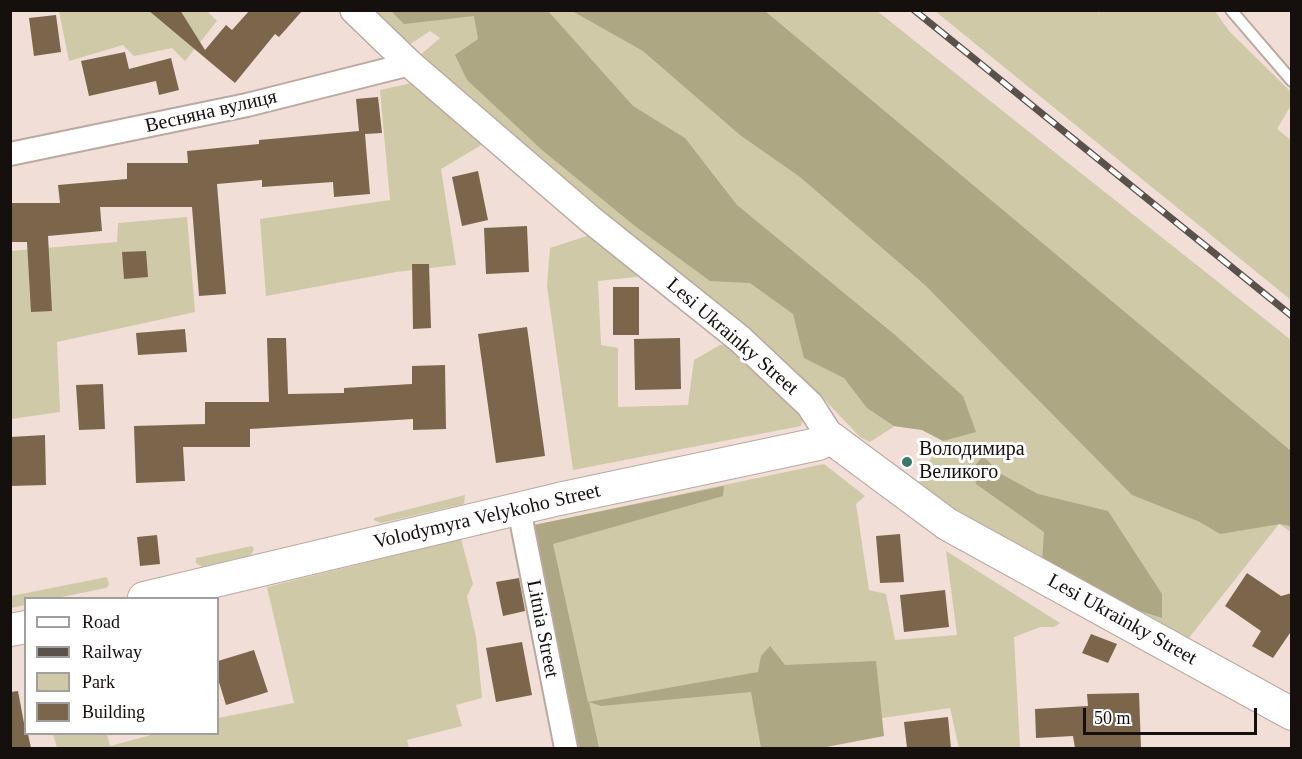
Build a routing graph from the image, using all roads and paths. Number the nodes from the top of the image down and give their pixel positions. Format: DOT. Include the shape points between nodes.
graph roads {
  1 [pos="354,10"];
  2 [pos="1231,10"];
  3 [pos="410,64"];
  4 [pos="1292,81"];
  5 [pos="10,154"];
  6 [pos="831,438"];
  7 [pos="519,509"];
  8 [pos="148,597"];
  9 [pos="1292,714"];
  10 [pos="566,748"];
  1 -- 3 [label="street, Lesi Ukrainky Street"];
  2 -- 4 [label="lane"];
  3 -- 5 [label="street, Весняна вулиця" via="247,105"];
  3 -- 6 [label="street, Lesi Ukrainky Street" via="590,219 740,339 810,405"];
  6 -- 7 [label="main road, Volodymyra Velykoho Street"];
  6 -- 9 [label="main road, Lesi Ukrainky Street" via="947,524"];
  7 -- 8 [label="main road, Volodymyra Velykoho Street"];
  7 -- 10 [label="street, Litnia Street"];
}
